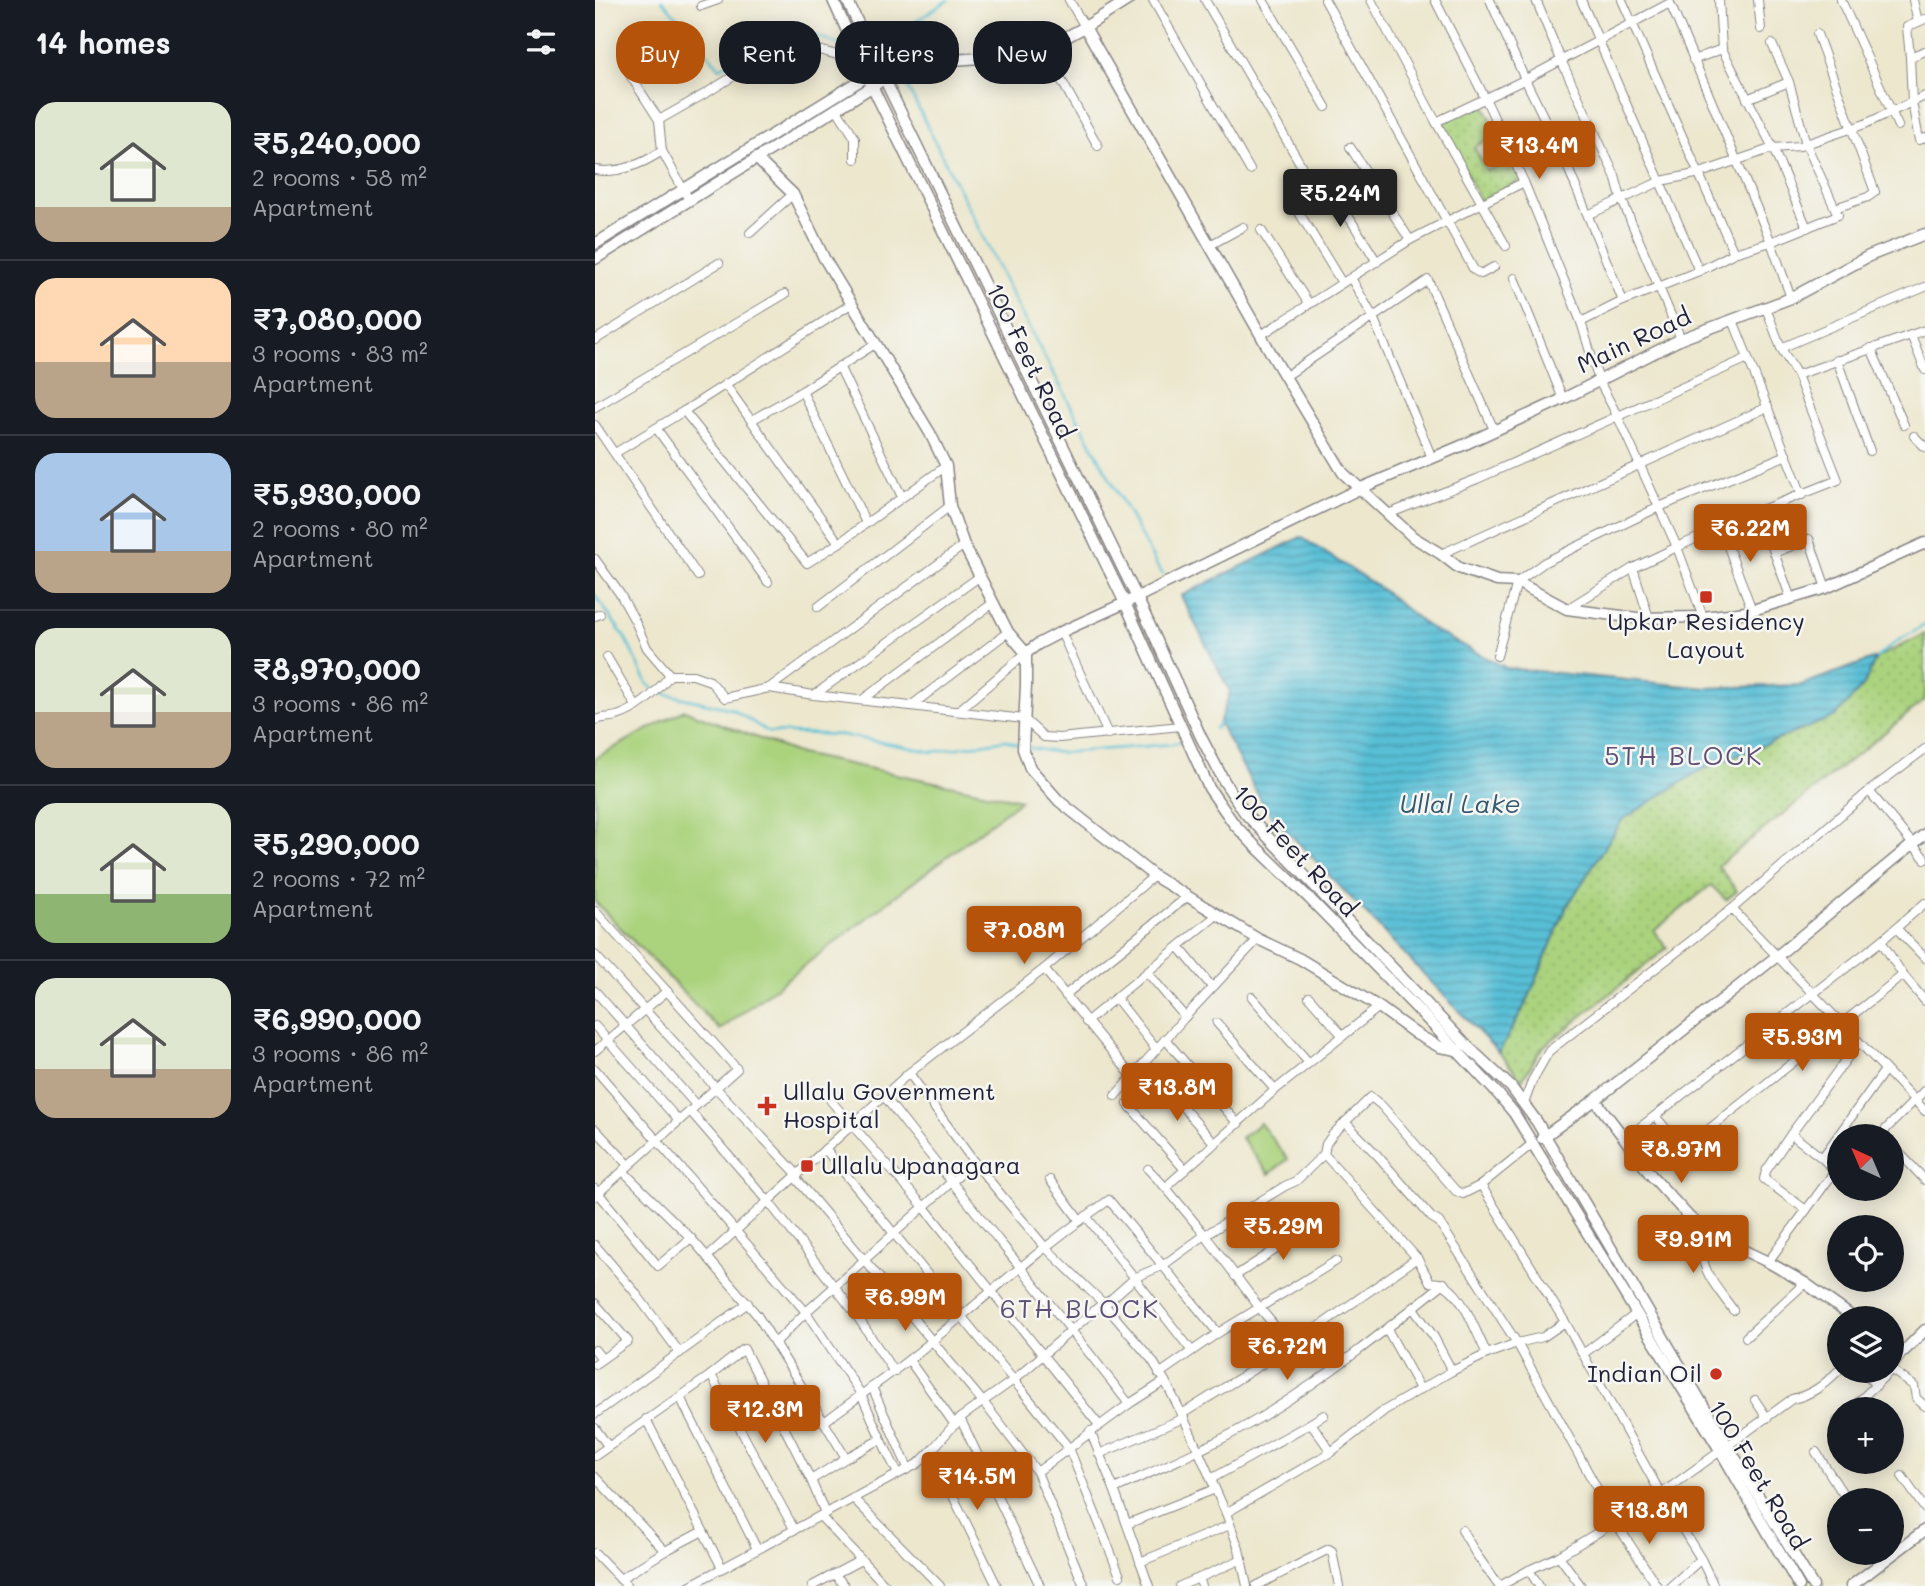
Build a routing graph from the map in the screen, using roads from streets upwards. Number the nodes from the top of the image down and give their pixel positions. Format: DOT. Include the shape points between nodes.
graph roads {
  1 [pos="716,0"];
  2 [pos="833,0"];
  3 [pos="848,0"];
  4 [pos="1069,0"];
  5 [pos="1128,0"];
  6 [pos="1153,0"];
  7 [pos="1205,0"];
  8 [pos="1263,0"];
  9 [pos="1326,0"];
  10 [pos="1371,0"];
  11 [pos="1435,0"];
  12 [pos="1490,0"];
  13 [pos="1536,0"];
  14 [pos="1581,0"];
  15 [pos="1622,0"];
  16 [pos="1719,0"];
  17 [pos="1758,0"];
  18 [pos="1841,0"];
  19 [pos="1913,0"];
  20 [pos="701,6"];
  21 [pos="842,21"];
  22 [pos="857,21"];
  23 [pos="1921,21"];
  24 [pos="1633,23"];
  25 [pos="1085,27"];
  26 [pos="1761,29"];
  27 [pos="1072,34"];
  28 [pos="1817,34"];
  29 [pos="1599,40"];
  30 [pos="1772,44"];
  31 [pos="1721,48"];
  32 [pos="1925,51"];
  33 [pos="835,54"];
  34 [pos="1910,57"];
  35 [pos="1562,60"];
  36 [pos="1693,60"];
  37 [pos="1526,79"];
  38 [pos="1789,82"];
  39 [pos="636,84"];
  40 [pos="864,84"];
  41 [pos="865,84"];
  42 [pos="870,84"];
  43 [pos="887,84"];
  44 [pos="1063,84"];
  45 [pos="1925,96"];
  46 [pos="1485,98"];
  47 [pos="1747,99"];
  48 [pos="1912,102"];
  49 [pos="1326,107"];
  50 [pos="836,108"];
  51 [pos="1892,112"];
  52 [pos="659,120"];
  53 [pos="1436,122"];
  54 [pos="1898,126"];
  55 [pos="1851,129"];
  56 [pos="1925,138"];
  57 [pos="1806,144"];
  58 [pos="1098,146"];
  59 [pos="1350,147"];
  60 [pos="1773,148"];
  61 [pos="662,151"];
  62 [pos="756,158"];
  63 [pos="855,159"];
  64 [pos="1737,159"];
  65 [pos="1301,165"];
  66 [pos="595,170"];
  67 [pos="1250,170"];
  68 [pos="1700,173"];
  69 [pos="1661,181"];
  70 [pos="1327,182"];
  71 [pos="1524,182"];
  72 [pos="793,194"];
  73 [pos="686,195"];
  74 [pos="1621,198"];
  75 [pos="1481,203"];
  76 [pos="1296,206"];
  77 [pos="1835,208"];
  78 [pos="1588,215"];
  79 [pos="1446,221"];
  80 [pos="1243,227"];
  81 [pos="1807,228"];
  82 [pos="1261,230"];
  83 [pos="750,233"];
  84 [pos="1925,234"];
  85 [pos="1411,240"];
  86 [pos="1771,242"];
  87 [pos="595,244"];
  88 [pos="1210,245"];
  89 [pos="1506,246"];
  90 [pos="1734,253"];
  91 [pos="595,258"];
  92 [pos="1377,262"];
  93 [pos="719,263"];
  94 [pos="1494,267"];
  95 [pos="1699,271"];
  96 [pos="1351,278"];
  97 [pos="1514,278"];
  98 [pos="1342,283"];
  99 [pos="1659,286"];
  100 [pos="1925,287"];
  101 [pos="785,294"];
  102 [pos="1791,298"];
  103 [pos="1623,301"];
  104 [pos="851,304"];
  105 [pos="1309,304"];
  106 [pos="1766,309"];
  107 [pos="1373,317"];
  108 [pos="1733,320"];
  109 [pos="1581,323"];
  110 [pos="1925,330"];
  111 [pos="1261,335"];
  112 [pos="1911,335"];
  113 [pos="1681,339"];
  114 [pos="595,340"];
  115 [pos="876,344"];
  116 [pos="1781,348"];
  117 [pos="1871,348"];
  118 [pos="1748,358"];
  119 [pos="1837,360"];
  120 [pos="839,366"];
  121 [pos="1925,370"];
  122 [pos="1797,375"];
  123 [pos="1286,376"];
  124 [pos="1599,381"];
  125 [pos="725,384"];
  126 [pos="802,391"];
  127 [pos="1563,399"];
  128 [pos="595,407"];
  129 [pos="1768,407"];
  130 [pos="684,411"];
  131 [pos="1618,417"];
  132 [pos="752,420"];
  133 [pos="595,425"];
  134 [pos="1904,425"];
  135 [pos="656,428"];
  136 [pos="1494,430"];
  137 [pos="1914,436"];
  138 [pos="1925,447"];
  139 [pos="1870,451"];
  140 [pos="615,453"];
  141 [pos="1787,455"];
  142 [pos="1432,458"];
  143 [pos="946,466"];
  144 [pos="1641,466"];
  145 [pos="1361,488"];
  146 [pos="1802,495"];
  147 [pos="902,497"];
  148 [pos="950,506"];
  149 [pos="1659,507"];
  150 [pos="1759,511"];
  151 [pos="1388,514"];
  152 [pos="866,523"];
  153 [pos="1721,528"];
  154 [pos="839,543"];
  155 [pos="1925,543"];
  156 [pos="964,545"];
  157 [pos="1677,547"];
  158 [pos="1774,553"];
  159 [pos="1441,554"];
  160 [pos="595,559"];
  161 [pos="1633,568"];
  162 [pos="698,576"];
  163 [pos="979,577"];
  164 [pos="768,582"];
  165 [pos="1517,582"];
  166 [pos="1826,588"];
  167 [pos="1137,597"];
  168 [pos="1791,599"];
  169 [pos="993,603"];
  170 [pos="1125,603"];
  171 [pos="818,607"];
  172 [pos="1567,609"];
  173 [pos="1752,610"];
  174 [pos="1703,617"];
  175 [pos="1649,618"];
  176 [pos="1008,632"];
  177 [pos="1061,632"];
  178 [pos="1026,653"];
  179 [pos="1497,656"];
  180 [pos="607,657"];
  181 [pos="670,675"];
  182 [pos="769,688"];
  183 [pos="814,695"];
  184 [pos="862,700"];
  185 [pos="912,705"];
  186 [pos="636,706"];
  187 [pos="958,710"];
  188 [pos="596,717"];
  189 [pos="1024,719"];
  190 [pos="1108,734"];
  191 [pos="1185,735"];
  192 [pos="1925,749"];
  193 [pos="1868,791"];
  194 [pos="1925,834"];
  195 [pos="1912,844"];
  196 [pos="1925,859"];
  197 [pos="1153,876"];
  198 [pos="1187,897"];
  199 [pos="1732,909"];
  200 [pos="1923,909"];
  201 [pos="595,911"];
  202 [pos="1217,915"];
  203 [pos="1896,928"];
  204 [pos="1258,939"];
  205 [pos="1881,941"];
  206 [pos="1179,947"];
  207 [pos="595,954"];
  208 [pos="1777,956"];
  209 [pos="1925,958"];
  210 [pos="1044,969"];
  211 [pos="1147,972"];
  212 [pos="1903,975"];
  213 [pos="1213,987"];
  214 [pos="595,991"];
  215 [pos="667,991"];
  216 [pos="1812,993"];
  217 [pos="1065,995"];
  218 [pos="1309,997"];
  219 [pos="1116,998"];
  220 [pos="1252,998"];
  221 [pos="1925,1000"];
  222 [pos="1380,1007"];
  223 [pos="645,1010"];
  224 [pos="1185,1017"];
  225 [pos="1086,1022"];
  226 [pos="1217,1023"];
  227 [pos="1841,1023"];
  228 [pos="595,1026"];
  229 [pos="626,1026"];
  230 [pos="1343,1036"];
  231 [pos="1165,1039"];
  232 [pos="607,1040"];
  233 [pos="1859,1042"];
  234 [pos="1461,1047"];
  235 [pos="1156,1049"];
  236 [pos="595,1051"];
  237 [pos="1309,1063"];
  238 [pos="595,1069"];
  239 [pos="1885,1070"];
  240 [pos="909,1073"];
  241 [pos="1132,1076"];
  242 [pos="1161,1083"];
  243 [pos="716,1088"];
  244 [pos="1275,1090"];
  245 [pos="1925,1090"];
  246 [pos="884,1096"];
  247 [pos="1115,1096"];
  248 [pos="1595,1100"];
  249 [pos="1915,1100"];
  250 [pos="831,1101"];
  251 [pos="1128,1104"];
  252 [pos="1524,1104"];
  253 [pos="693,1108"];
  254 [pos="1925,1111"];
  255 [pos="1655,1116"];
  256 [pos="679,1121"];
  257 [pos="1345,1122"];
  258 [pos="1238,1124"];
  259 [pos="1891,1124"];
  260 [pos="853,1125"];
  261 [pos="595,1129"];
  262 [pos="1791,1134"];
  263 [pos="1546,1136"];
  264 [pos="1625,1139"];
  265 [pos="657,1140"];
  266 [pos="1215,1144"];
  267 [pos="1532,1144"];
  268 [pos="825,1149"];
  269 [pos="1324,1154"];
  270 [pos="1822,1158"];
  271 [pos="1904,1158"];
  272 [pos="974,1162"];
  273 [pos="626,1168"];
  274 [pos="1149,1169"];
  275 [pos="1185,1170"];
  276 [pos="796,1176"];
  277 [pos="1050,1180"];
  278 [pos="1925,1180"];
  279 [pos="951,1183"];
  280 [pos="1481,1185"];
  281 [pos="1167,1189"];
  282 [pos="596,1193"];
  283 [pos="768,1201"];
  284 [pos="924,1207"];
  285 [pos="1805,1210"];
  286 [pos="1083,1218"];
  287 [pos="1315,1224"];
  288 [pos="736,1230"];
  289 [pos="895,1233"];
  290 [pos="1205,1235"];
  291 [pos="1711,1235"];
  292 [pos="691,1238"];
  293 [pos="595,1245"];
  294 [pos="1045,1247"];
  295 [pos="708,1256"];
  296 [pos="1417,1258"];
  297 [pos="864,1260"];
  298 [pos="1336,1261"];
  299 [pos="1768,1262"];
  300 [pos="1162,1266"];
  301 [pos="1021,1267"];
  302 [pos="1235,1276"];
  303 [pos="1136,1278"];
  304 [pos="1444,1283"];
  305 [pos="1805,1283"];
  306 [pos="834,1287"];
  307 [pos="991,1291"];
  308 [pos="595,1303"];
  309 [pos="748,1303"];
  310 [pos="1103,1303"];
  311 [pos="1837,1306"];
  312 [pos="1259,1307"];
  313 [pos="1413,1308"];
  314 [pos="1733,1310"];
  315 [pos="806,1312"];
  316 [pos="1636,1314"];
  317 [pos="961,1316"];
  318 [pos="1565,1322"];
  319 [pos="1072,1329"];
  320 [pos="1387,1329"];
  321 [pos="1925,1330"];
  322 [pos="1218,1333"];
  323 [pos="1747,1337"];
  324 [pos="776,1342"];
  325 [pos="932,1342"];
  326 [pos="1517,1343"];
  327 [pos="1291,1346"];
  328 [pos="595,1350"];
  329 [pos="1191,1350"];
  330 [pos="1904,1351"];
  331 [pos="680,1353"];
  332 [pos="1043,1354"];
  333 [pos="1487,1354"];
  334 [pos="1583,1354"];
  335 [pos="909,1360"];
  336 [pos="599,1361"];
  337 [pos="1453,1371"];
  338 [pos="894,1372"];
  339 [pos="711,1375"];
  340 [pos="1162,1377"];
  341 [pos="1015,1379"];
  342 [pos="1904,1379"];
  343 [pos="1827,1381"];
  344 [pos="1874,1383"];
  345 [pos="1880,1383"];
  346 [pos="1877,1386"];
  347 [pos="872,1387"];
  348 [pos="1420,1389"];
  349 [pos="861,1394"];
  350 [pos="680,1397"];
  351 [pos="1865,1397"];
  352 [pos="1755,1400"];
  353 [pos="984,1403"];
  354 [pos="1129,1404"];
  355 [pos="1925,1406"];
  356 [pos="595,1414"];
  357 [pos="1324,1415"];
  358 [pos="1183,1416"];
  359 [pos="1766,1418"];
  360 [pos="646,1419"];
  361 [pos="824,1422"];
  362 [pos="957,1422"];
  363 [pos="1311,1423"];
  364 [pos="1099,1425"];
  365 [pos="595,1428"];
  366 [pos="1090,1432"];
  367 [pos="881,1439"];
  368 [pos="608,1446"];
  369 [pos="1069,1448"];
  370 [pos="1724,1448"];
  371 [pos="932,1451"];
  372 [pos="1199,1451"];
  373 [pos="1331,1452"];
  374 [pos="1816,1452"];
  375 [pos="1100,1454"];
  376 [pos="595,1455"];
  377 [pos="846,1458"];
  378 [pos="908,1468"];
  379 [pos="1037,1472"];
  380 [pos="898,1474"];
  381 [pos="1902,1476"];
  382 [pos="595,1477"];
  383 [pos="1211,1479"];
  384 [pos="811,1480"];
  385 [pos="1839,1488"];
  386 [pos="1114,1489"];
  387 [pos="1215,1489"];
  388 [pos="1661,1494"];
  389 [pos="853,1498"];
  390 [pos="1925,1509"];
  391 [pos="1226,1513"];
  392 [pos="822,1515"];
  393 [pos="1616,1523"];
  394 [pos="1127,1524"];
  395 [pos="1230,1525"];
  396 [pos="794,1529"];
  397 [pos="1462,1530"];
  398 [pos="1925,1530"];
  399 [pos="703,1531"];
  400 [pos="1904,1543"];
  401 [pos="757,1549"];
  402 [pos="666,1551"];
  403 [pos="595,1553"];
  404 [pos="1559,1556"];
  405 [pos="1241,1559"];
  406 [pos="1701,1559"];
  407 [pos="861,1560"];
  408 [pos="1140,1562"];
  409 [pos="1873,1565"];
  410 [pos="722,1567"];
  411 [pos="1529,1570"];
  412 [pos="834,1574"];
  413 [pos="1120,1576"];
  414 [pos="1201,1582"];
  415 [pos="624,1583"];
  416 [pos="700,1583"];
  417 [pos="689,1586"];
  418 [pos="812,1586"];
  419 [pos="845,1586"];
  420 [pos="886,1586"];
  421 [pos="940,1586"];
  422 [pos="997,1586"];
  423 [pos="1040,1586"];
  424 [pos="1084,1586"];
  425 [pos="1149,1586"];
  426 [pos="1181,1586"];
  427 [pos="1247,1586"];
  428 [pos="1256,1586"];
  429 [pos="1339,1586"];
  430 [pos="1499,1586"];
  431 [pos="1539,1586"];
  432 [pos="1581,1586"];
  433 [pos="1657,1586"];
  434 [pos="1671,1586"];
  435 [pos="1714,1586"];
  436 [pos="1799,1586"];
  437 [pos="1813,1586"];
  438 [pos="1851,1586"];
  1 -- 20 [label="street"];
  2 -- 21 [label="street, 100 Feet Road"];
  3 -- 22 [label="street, 100 Feet Road"];
  4 -- 25 [label="street"];
  5 -- 25 [label="street"];
  6 -- 67 [label="street"];
  7 -- 65 [label="street"];
  8 -- 49 [label="street"];
  9 -- 79 [label="street"];
  10 -- 53 [label="street"];
  11 -- 46 [label="street"];
  12 -- 37 [label="street"];
  13 -- 35 [label="street"];
  14 -- 29 [label="street"];
  15 -- 24 [label="street"];
  16 -- 31 [label="street"];
  17 -- 26 [label="street"];
  18 -- 51 [label="street"];
  19 -- 23 [label="street"];
  23 -- 34 [label="street" via="1907,27"];
  24 -- 29 [label="street"];
  24 -- 36 [label="street" via="1671,3"];
  24 -- 68 [label="street"];
  25 -- 27 [label="street"];
  25 -- 88 [label="street"];
  28 -- 55 [label="street"];
  29 -- 35 [label="street"];
  29 -- 69 [label="street"];
  30 -- 38 [label="street"];
  31 -- 36 [label="street"];
  31 -- 47 [label="street"];
  32 -- 34 [label="street"];
  33 -- 52 [label="street" via="796,44 782,46"];
  34 -- 48 [label="street"];
  35 -- 37 [label="street"];
  35 -- 74 [label="street"];
  36 -- 64 [label="street"];
  37 -- 46 [label="street"];
  37 -- 78 [label="street"];
  38 -- 47 [label="street"];
  38 -- 57 [label="street"];
  39 -- 52 [label="street"];
  40 -- 73 [label="street"];
  41 -- 50 [label="street"];
  42 -- 170 [label="street, 100 Feet Road"];
  43 -- 167 [label="street, 100 Feet Road"];
  44 -- 58 [label="street"];
  45 -- 48 [label="street"];
  46 -- 53 [label="street"];
  46 -- 71 [label="street"];
  47 -- 60 [label="street"];
  48 -- 51 [label="street"];
  48 -- 56 [label="street" via="1919,140"];
  50 -- 62 [label="street"];
  50 -- 63 [label="street" via="855,138"];
  51 -- 54 [label="street"];
  51 -- 55 [label="street"];
  52 -- 61 [label="street"];
  53 -- 75 [label="street"];
  55 -- 57 [label="street"];
  55 -- 77 [label="street" via="1875,192"];
  57 -- 60 [label="street"];
  57 -- 77 [label="street"];
  59 -- 85 [label="street"];
  60 -- 64 [label="street"];
  60 -- 81 [label="street"];
  61 -- 66 [label="street" via="610,172"];
  61 -- 73 [label="street"];
  62 -- 72 [label="street"];
  62 -- 73 [label="street"];
  64 -- 68 [label="street"];
  64 -- 86 [label="street"];
  68 -- 69 [label="street"];
  68 -- 90 [label="street"];
  69 -- 74 [label="street"];
  69 -- 95 [label="street"];
  70 -- 92 [label="street"];
  71 -- 75 [label="street"];
  71 -- 109 [label="street"];
  72 -- 83 [label="street"];
  72 -- 104 [label="street"];
  73 -- 87 [label="street"];
  73 -- 91 [label="street"];
  74 -- 78 [label="street"];
  74 -- 99 [label="street"];
  75 -- 79 [label="street"];
  75 -- 89 [label="street"];
  76 -- 98 [label="street"];
  77 -- 81 [label="street" via="1838,215"];
  78 -- 103 [label="street"];
  79 -- 85 [label="street"];
  79 -- 94 [label="street" via="1474,270 1481,274"];
  80 -- 88 [label="street"];
  81 -- 86 [label="street"];
  82 -- 105 [label="street"];
  84 -- 102 [label="street, Main Road" via="1869,256"];
  85 -- 92 [label="street"];
  86 -- 90 [label="street"];
  86 -- 102 [label="street"];
  88 -- 111 [label="street"];
  90 -- 95 [label="street"];
  92 -- 96 [label="street"];
  93 -- 114 [label="street"];
  95 -- 99 [label="street"];
  96 -- 98 [label="street"];
  96 -- 107 [label="street"];
  97 -- 127 [label="street"];
  98 -- 105 [label="street"];
  99 -- 103 [label="street"];
  99 -- 113 [label="street"];
  100 -- 116 [label="street"];
  101 -- 128 [label="street"];
  102 -- 106 [label="street, Main Road"];
  103 -- 109 [label="street"];
  104 -- 115 [label="street"];
  104 -- 125 [label="street"];
  105 -- 111 [label="street"];
  106 -- 108 [label="street, Main Road"];
  106 -- 116 [label="street"];
  107 -- 123 [label="street"];
  107 -- 136 [label="street" via="1429,280"];
  107 -- 142 [label="street"];
  108 -- 113 [label="street, Main Road"];
  108 -- 118 [label="street"];
  109 -- 124 [label="street"];
  110 -- 112 [label="street"];
  111 -- 123 [label="street"];
  112 -- 117 [label="street"];
  112 -- 121 [label="street"];
  113 -- 124 [label="street, Main Road"];
  115 -- 120 [label="street"];
  115 -- 143 [label="street"];
  116 -- 122 [label="street"];
  117 -- 119 [label="street"];
  117 -- 134 [label="street"];
  118 -- 129 [label="street"];
  118 -- 131 [label="street"];
  119 -- 122 [label="street"];
  119 -- 139 [label="street"];
  120 -- 126 [label="street"];
  120 -- 147 [label="street"];
  122 -- 146 [label="street" via="1838,480"];
  123 -- 145 [label="street" via="1343,473"];
  124 -- 127 [label="street, Main Road"];
  124 -- 131 [label="street"];
  125 -- 130 [label="street"];
  125 -- 132 [label="street"];
  126 -- 132 [label="street"];
  126 -- 152 [label="street"];
  127 -- 136 [label="street, Main Road"];
  129 -- 141 [label="street"];
  129 -- 144 [label="street"];
  130 -- 135 [label="street"];
  130 -- 154 [label="street" via="807,563"];
  131 -- 144 [label="street"];
  131 -- 151 [label="street"];
  132 -- 154 [label="street"];
  133 -- 140 [label="street"];
  135 -- 140 [label="street"];
  135 -- 164 [label="street"];
  136 -- 142 [label="street, Main Road"];
  137 -- 138 [label="street"];
  140 -- 162 [label="street"];
  141 -- 146 [label="street"];
  141 -- 149 [label="street"];
  142 -- 145 [label="street, Main Road"];
  143 -- 147 [label="street"];
  143 -- 148 [label="street"];
  144 -- 149 [label="street"];
  144 -- 159 [label="street"];
  145 -- 151 [label="street"];
  145 -- 167 [label="street, Main Road"];
  146 -- 150 [label="street"];
  147 -- 152 [label="street"];
  148 -- 156 [label="street"];
  148 -- 171 [label="street"];
  149 -- 157 [label="street"];
  149 -- 165 [label="street" via="1545,562"];
  150 -- 153 [label="street"];
  150 -- 158 [label="street"];
  151 -- 159 [label="street"];
  152 -- 154 [label="street"];
  153 -- 157 [label="street"];
  153 -- 173 [label="street"];
  155 -- 166 [label="street"];
  156 -- 163 [label="street"];
  156 -- 182 [label="street"];
  157 -- 161 [label="street"];
  157 -- 174 [label="street"];
  158 -- 166 [label="street" via="1809,538"];
  158 -- 168 [label="street"];
  159 -- 165 [label="street" via="1459,568"];
  160 -- 181 [label="street" via="620,594 647,648"];
  161 -- 172 [label="street"];
  161 -- 175 [label="street"];
  163 -- 169 [label="street"];
  163 -- 183 [label="street"];
  165 -- 172 [label="street"];
  165 -- 179 [label="street"];
  166 -- 168 [label="street"];
  167 -- 170 [label="street, Main Road"];
  167 -- 234 [label="street, 100 Feet Road" via="1195,724 1245,813"];
  168 -- 173 [label="street"];
  169 -- 176 [label="street"];
  169 -- 184 [label="street"];
  170 -- 177 [label="street, Main Road"];
  170 -- 191 [label="street, 100 Feet Road"];
  172 -- 175 [label="street"];
  173 -- 174 [label="street"];
  174 -- 175 [label="street"];
  176 -- 178 [label="street"];
  176 -- 185 [label="street"];
  177 -- 178 [label="street, Main Road"];
  177 -- 190 [label="street"];
  178 -- 187 [label="street"];
  178 -- 189 [label="street"];
  180 -- 186 [label="street"];
  181 -- 182 [label="street" via="709,681 725,698"];
  181 -- 186 [label="street" via="657,692"];
  182 -- 183 [label="street"];
  183 -- 184 [label="street"];
  184 -- 185 [label="street"];
  185 -- 187 [label="street"];
  186 -- 188 [label="street" via="620,715"];
  187 -- 189 [label="street"];
  189 -- 190 [label="street" via="1044,737"];
  189 -- 197 [label="street" via="1023,749 1030,768 1059,801"];
  190 -- 191 [label="street"];
  191 -- 234 [label="street, 100 Feet Road" via="1209,788 1234,824"];
  192 -- 193 [label="street"];
  193 -- 195 [label="street"];
  193 -- 199 [label="street"];
  194 -- 195 [label="street"];
  195 -- 196 [label="street"];
  195 -- 208 [label="street"];
  197 -- 198 [label="street"];
  197 -- 210 [label="street"];
  198 -- 202 [label="street"];
  198 -- 217 [label="street"];
  199 -- 208 [label="street"];
  199 -- 252 [label="street" via="1549,1051 1531,1080"];
  200 -- 203 [label="street"];
  201 -- 215 [label="street"];
  202 -- 204 [label="street"];
  202 -- 206 [label="street"];
  203 -- 205 [label="street"];
  203 -- 209 [label="street"];
  204 -- 213 [label="street"];
  204 -- 222 [label="street"];
  205 -- 212 [label="street"];
  205 -- 216 [label="street"];
  206 -- 211 [label="street"];
  206 -- 213 [label="street"];
  207 -- 223 [label="street"];
  208 -- 216 [label="street"];
  208 -- 248 [label="street"];
  210 -- 217 [label="street"];
  210 -- 240 [label="street"];
  211 -- 219 [label="street"];
  211 -- 224 [label="street"];
  212 -- 221 [label="street"];
  212 -- 227 [label="street"];
  213 -- 224 [label="street"];
  214 -- 229 [label="street"];
  215 -- 223 [label="street"];
  215 -- 243 [label="street" via="737,1069"];
  216 -- 227 [label="street"];
  216 -- 255 [label="street"];
  217 -- 225 [label="street"];
  218 -- 230 [label="street"];
  219 -- 225 [label="street"];
  219 -- 235 [label="street"];
  220 -- 237 [label="street"];
  222 -- 230 [label="street"];
  222 -- 234 [label="street" via="1440,1047"];
  223 -- 229 [label="street"];
  223 -- 243 [label="street"];
  224 -- 231 [label="street"];
  225 -- 241 [label="street"];
  226 -- 244 [label="street"];
  227 -- 233 [label="street"];
  227 -- 255 [label="street" via="1708,1130 1681,1146"];
  228 -- 232 [label="street"];
  229 -- 232 [label="street"];
  229 -- 253 [label="street"];
  230 -- 237 [label="street"];
  231 -- 235 [label="street"];
  231 -- 258 [label="street"];
  232 -- 236 [label="street"];
  232 -- 256 [label="street"];
  233 -- 239 [label="street"];
  233 -- 262 [label="street"];
  234 -- 252 [label="street, 100 Feet Road" via="1511,1087"];
  234 -- 267 [label="street, 100 Feet Road"];
  235 -- 241 [label="street"];
  237 -- 244 [label="street"];
  238 -- 265 [label="street"];
  239 -- 249 [label="street"];
  239 -- 270 [label="street"];
  240 -- 246 [label="street"];
  240 -- 272 [label="street"];
  241 -- 247 [label="street"];
  242 -- 266 [label="street"];
  243 -- 253 [label="street"];
  243 -- 276 [label="street"];
  244 -- 258 [label="street"];
  245 -- 249 [label="street"];
  246 -- 260 [label="street"];
  246 -- 279 [label="street"];
  248 -- 263 [label="street"];
  248 -- 264 [label="street"];
  249 -- 254 [label="street"];
  249 -- 259 [label="street"];
  250 -- 260 [label="street"];
  251 -- 275 [label="street"];
  252 -- 263 [label="street, 100 Feet Road"];
  253 -- 256 [label="street"];
  253 -- 283 [label="street"];
  255 -- 264 [label="street"];
  256 -- 265 [label="street"];
  257 -- 269 [label="street" via="1326,1144"];
  257 -- 280 [label="street" via="1371,1097 1456,1191 1463,1194"];
  257 -- 326 [label="street" via="1439,1222"];
  258 -- 266 [label="street"];
  260 -- 268 [label="street"];
  260 -- 284 [label="street"];
  261 -- 273 [label="street"];
  262 -- 270 [label="street"];
  262 -- 285 [label="street" via="1764,1179"];
  263 -- 267 [label="street"];
  263 -- 370 [label="street, 100 Feet Road"];
  264 -- 291 [label="street" via="1666,1192"];
  265 -- 273 [label="street"];
  265 -- 288 [label="street"];
  266 -- 275 [label="street"];
  267 -- 280 [label="street"];
  267 -- 316 [label="street, 100 Feet Road"];
  268 -- 276 [label="street"];
  268 -- 289 [label="street"];
  269 -- 290 [label="street" via="1297,1181"];
  269 -- 296 [label="street"];
  270 -- 285 [label="street" via="1832,1168 1832,1175"];
  271 -- 278 [label="street"];
  272 -- 279 [label="street"];
  272 -- 294 [label="street"];
  273 -- 282 [label="street"];
  273 -- 292 [label="street"];
  274 -- 281 [label="street"];
  275 -- 281 [label="street"];
  276 -- 283 [label="street"];
  276 -- 297 [label="street"];
  277 -- 286 [label="street"];
  279 -- 284 [label="street"];
  279 -- 301 [label="street"];
  280 -- 318 [label="street"];
  281 -- 290 [label="street"];
  282 -- 292 [label="street" via="658,1266"];
  283 -- 288 [label="street"];
  283 -- 306 [label="street"];
  284 -- 289 [label="street"];
  284 -- 307 [label="street"];
  285 -- 299 [label="street"];
  286 -- 294 [label="street"];
  286 -- 300 [label="street" via="1109,1200"];
  286 -- 303 [label="street"];
  287 -- 302 [label="street"];
  288 -- 295 [label="street"];
  288 -- 315 [label="street"];
  289 -- 297 [label="street"];
  289 -- 317 [label="street"];
  290 -- 300 [label="street"];
  290 -- 302 [label="street"];
  291 -- 299 [label="street"];
  291 -- 314 [label="street" via="1703,1247 1703,1258"];
  292 -- 295 [label="street"];
  293 -- 331 [label="street"];
  294 -- 301 [label="street"];
  294 -- 310 [label="street"];
  295 -- 309 [label="street"];
  296 -- 304 [label="street" via="1430,1282"];
  296 -- 327 [label="street"];
  297 -- 306 [label="street"];
  297 -- 325 [label="street"];
  298 -- 312 [label="street"];
  299 -- 305 [label="street"];
  300 -- 303 [label="street"];
  300 -- 322 [label="street"];
  301 -- 307 [label="street"];
  301 -- 319 [label="street"];
  302 -- 312 [label="street"];
  303 -- 310 [label="street"];
  303 -- 329 [label="street"];
  304 -- 313 [label="street"];
  304 -- 333 [label="street" via="1459,1300"];
  305 -- 311 [label="street"];
  305 -- 323 [label="street"];
  306 -- 315 [label="street"];
  306 -- 338 [label="street"];
  307 -- 317 [label="street"];
  307 -- 332 [label="street"];
  308 -- 336 [label="street" via="628,1342"];
  309 -- 324 [label="street"];
  309 -- 331 [label="street"];
  310 -- 319 [label="street"];
  310 -- 340 [label="street"];
  312 -- 322 [label="street"];
  312 -- 327 [label="street"];
  313 -- 320 [label="street"];
  313 -- 337 [label="street"];
  315 -- 324 [label="street"];
  315 -- 349 [label="street"];
  316 -- 334 [label="street"];
  316 -- 370 [label="street, 100 Feet Road"];
  317 -- 325 [label="street"];
  317 -- 341 [label="street"];
  318 -- 326 [label="street" via="1543,1337"];
  318 -- 334 [label="street"];
  319 -- 332 [label="street"];
  319 -- 354 [label="street"];
  320 -- 348 [label="street"];
  320 -- 372 [label="street" via="1264,1415"];
  321 -- 330 [label="street"];
  322 -- 329 [label="street"];
  324 -- 361 [label="street"];
  325 -- 335 [label="street"];
  325 -- 353 [label="street"];
  326 -- 333 [label="street"];
  326 -- 393 [label="street"];
  327 -- 358 [label="street"];
  328 -- 336 [label="street"];
  329 -- 340 [label="street"];
  331 -- 356 [label="street"];
  332 -- 341 [label="street"];
  332 -- 364 [label="street"];
  333 -- 337 [label="street"];
  334 -- 388 [label="street"];
  335 -- 338 [label="street"];
  335 -- 362 [label="street"];
  337 -- 348 [label="street"];
  338 -- 347 [label="street"];
  339 -- 350 [label="street"];
  339 -- 384 [label="street" via="744,1349"];
  339 -- 396 [label="street"];
  340 -- 354 [label="street"];
  340 -- 358 [label="street"];
  341 -- 353 [label="street"];
  341 -- 369 [label="street"];
  342 -- 355 [label="street" via="1914,1386 1916,1398"];
  343 -- 359 [label="street"];
  344 -- 346 [label="street"];
  345 -- 346 [label="street"];
  346 -- 351 [label="street"];
  347 -- 349 [label="street"];
  347 -- 378 [label="street"];
  348 -- 373 [label="street"];
  349 -- 361 [label="street"];
  349 -- 367 [label="street"];
  350 -- 360 [label="street"];
  350 -- 401 [label="street"];
  352 -- 359 [label="street"];
  353 -- 362 [label="street"];
  353 -- 379 [label="street"];
  354 -- 364 [label="street"];
  357 -- 363 [label="street"];
  358 -- 372 [label="street"];
  358 -- 375 [label="street"];
  359 -- 370 [label="street"];
  360 -- 368 [label="street"];
  360 -- 399 [label="street"];
  361 -- 377 [label="street"];
  362 -- 371 [label="street"];
  362 -- 423 [label="street"];
  363 -- 373 [label="street"];
  363 -- 383 [label="street"];
  364 -- 366 [label="street"];
  365 -- 368 [label="street"];
  366 -- 369 [label="street"];
  366 -- 375 [label="street"];
  367 -- 377 [label="street"];
  367 -- 380 [label="street"];
  368 -- 376 [label="street"];
  369 -- 379 [label="street"];
  369 -- 413 [label="street"];
  370 -- 388 [label="street"];
  370 -- 436 [label="street, 100 Feet Road"];
  370 -- 437 [label="street, 100 Feet Road"];
  371 -- 378 [label="street"];
  371 -- 422 [label="street"];
  372 -- 383 [label="street"];
  372 -- 386 [label="street"];
  373 -- 391 [label="street"];
  374 -- 385 [label="street"];
  375 -- 386 [label="street"];
  377 -- 384 [label="street"];
  378 -- 380 [label="street"];
  379 -- 424 [label="street"];
  380 -- 389 [label="street"];
  381 -- 390 [label="street"];
  382 -- 402 [label="street"];
  383 -- 387 [label="street"];
  384 -- 392 [label="street"];
  386 -- 394 [label="street"];
  387 -- 391 [label="street"];
  387 -- 394 [label="street"];
  388 -- 393 [label="street"];
  388 -- 406 [label="street"];
  389 -- 392 [label="street"];
  389 -- 421 [label="street"];
  391 -- 395 [label="street"];
  392 -- 396 [label="street"];
  392 -- 407 [label="street"];
  393 -- 404 [label="street"];
  393 -- 433 [label="street"];
  394 -- 408 [label="street"];
  395 -- 405 [label="street"];
  395 -- 408 [label="street"];
  396 -- 401 [label="street"];
  397 -- 430 [label="street"];
  398 -- 400 [label="street"];
  399 -- 402 [label="street"];
  399 -- 410 [label="street"];
  401 -- 410 [label="street"];
  402 -- 415 [label="street"];
  403 -- 415 [label="street"];
  404 -- 411 [label="street"];
  404 -- 432 [label="street"];
  405 -- 414 [label="street"];
  405 -- 427 [label="street"];
  406 -- 434 [label="street"];
  406 -- 435 [label="street"];
  407 -- 412 [label="street"];
  407 -- 420 [label="street"];
  408 -- 425 [label="street"];
  409 -- 438 [label="street"];
  410 -- 416 [label="street"];
  411 -- 430 [label="street"];
  411 -- 431 [label="street"];
  412 -- 418 [label="street"];
  412 -- 419 [label="street"];
  414 -- 426 [label="street"];
  416 -- 417 [label="street"];
  428 -- 429 [label="street" via="1329,1549"];
}
